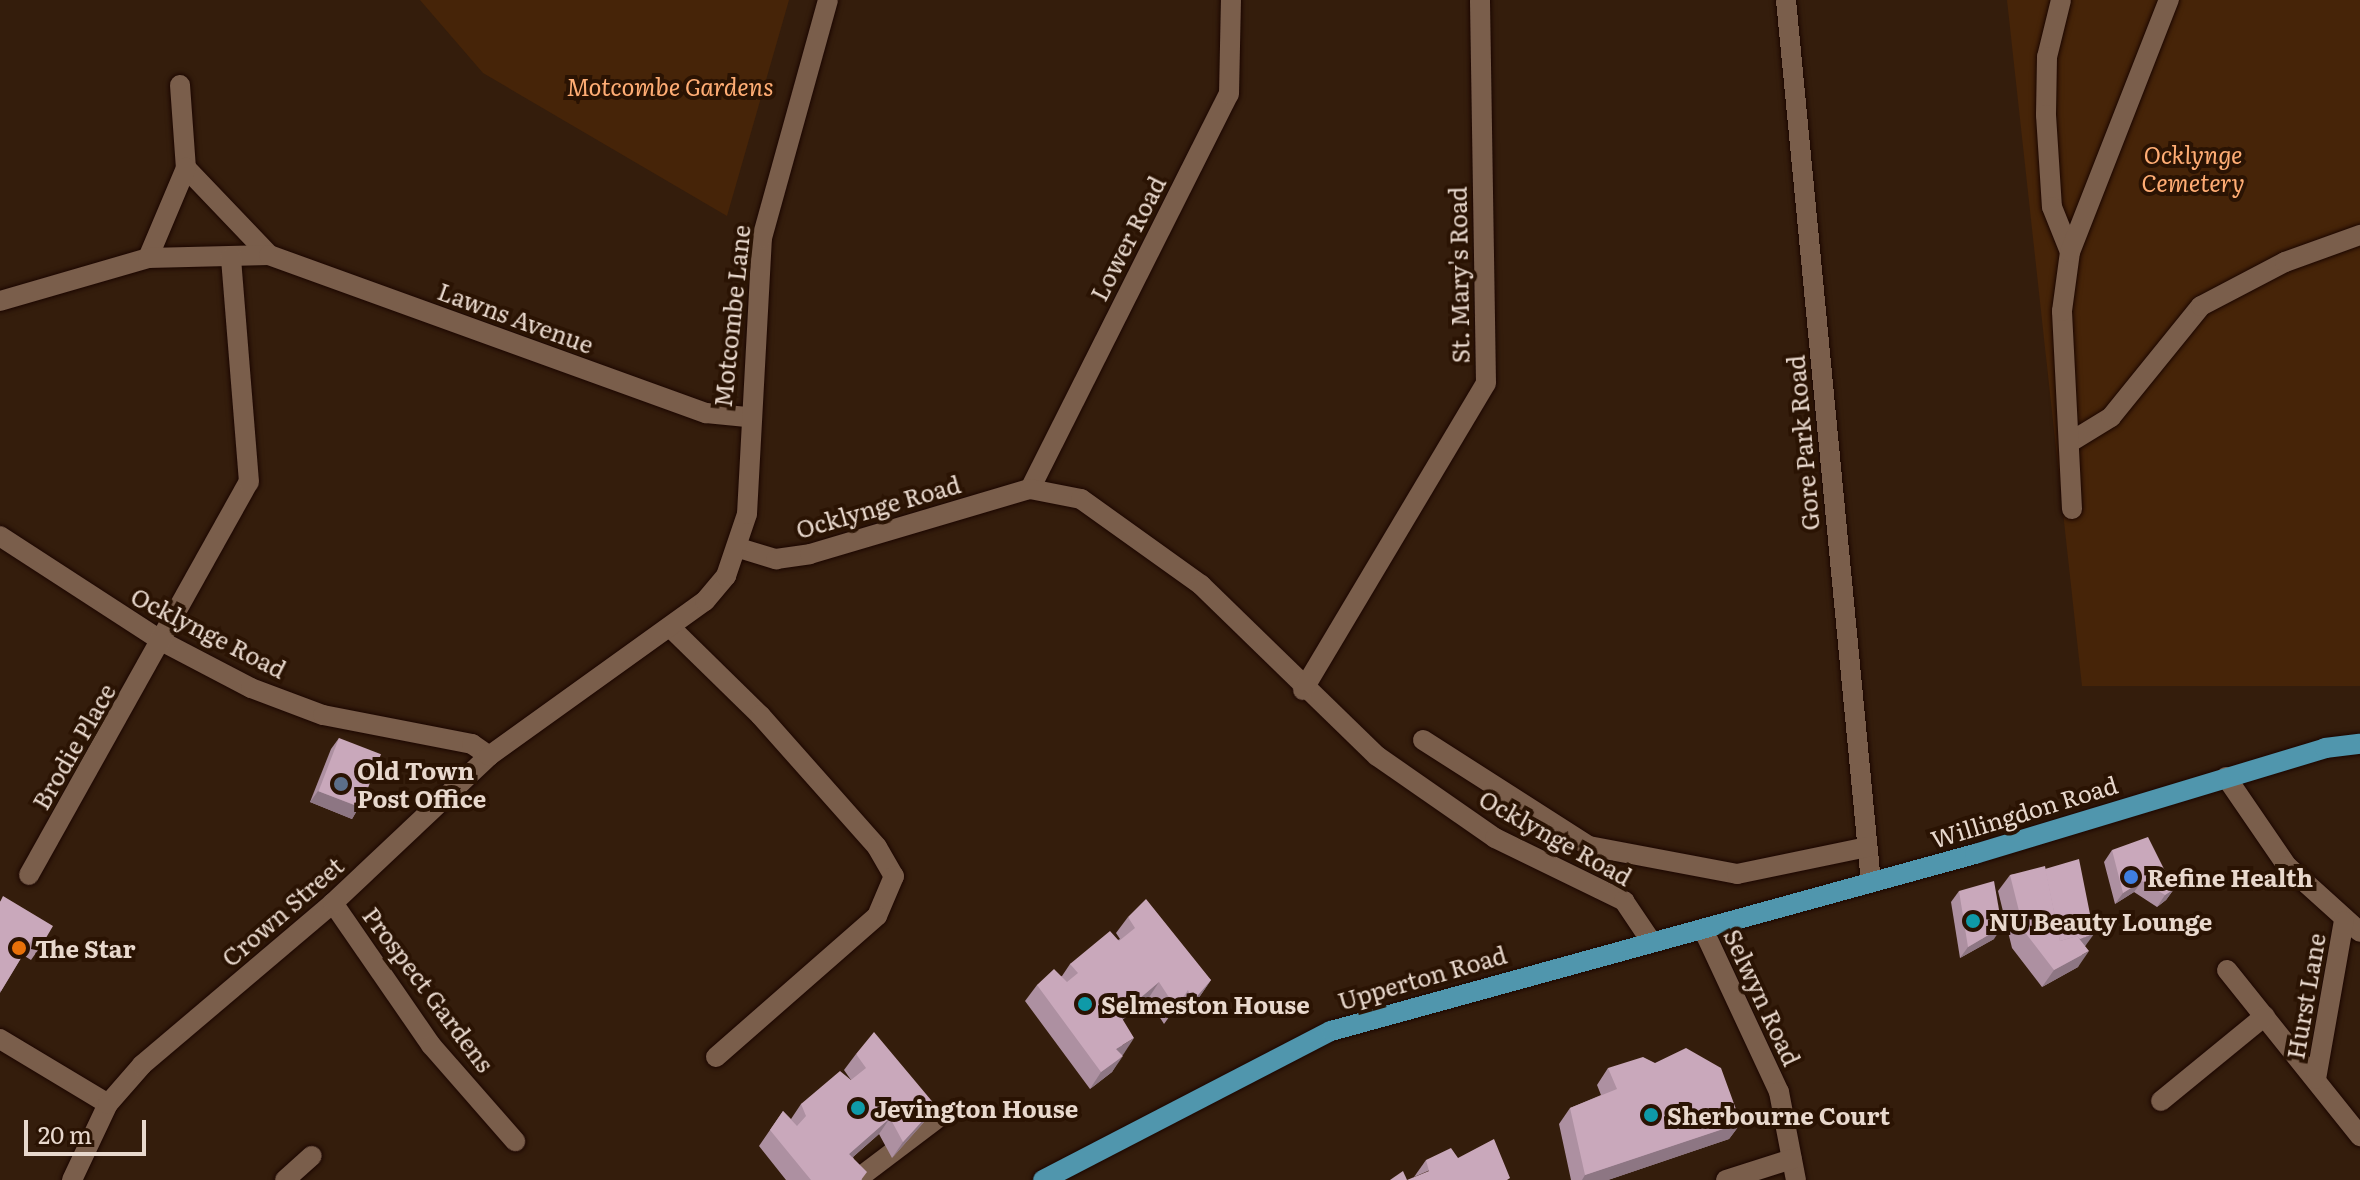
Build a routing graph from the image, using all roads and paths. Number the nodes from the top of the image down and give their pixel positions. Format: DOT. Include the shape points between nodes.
graph roads {
  1 [pos="828,0"];
  2 [pos="1231,0"];
  3 [pos="1480,0"];
  4 [pos="1786,0"];
  5 [pos="2061,0"];
  6 [pos="2169,0"];
  7 [pos="180,85"];
  8 [pos="186,168"];
  9 [pos="2360,235"];
  10 [pos="2070,252"];
  11 [pos="269,255"];
  12 [pos="231,257"];
  13 [pos="148,258"];
  14 [pos="0,301"];
  15 [pos="747,417"];
  16 [pos="2072,441"];
  17 [pos="1030,489"];
  18 [pos="2072,509"];
  19 [pos="0,536"];
  20 [pos="739,548"];
  21 [pos="670,627"];
  22 [pos="163,642"];
  23 [pos="1303,690"];
  24 [pos="1423,740"];
  25 [pos="2360,744"];
  26 [pos="489,756"];
  27 [pos="2226,777"];
  28 [pos="1867,847"];
  29 [pos="29,875"];
  30 [pos="1871,882"];
  31 [pos="333,903"];
  32 [pos="2352,927"];
  33 [pos="1703,929"];
  34 [pos="1649,938"];
  35 [pos="2227,970"];
  36 [pos="2265,1016"];
  37 [pos="0,1039"];
  38 [pos="716,1057"];
  39 [pos="2316,1079"];
  40 [pos="2161,1101"];
  41 [pos="108,1104"];
  42 [pos="942,1115"];
  43 [pos="2360,1136"];
  44 [pos="515,1141"];
  45 [pos="312,1156"];
  46 [pos="1794,1170"];
  47 [pos="72,1180"];
  48 [pos="285,1180"];
  49 [pos="856,1180"];
  50 [pos="1043,1180"];
  51 [pos="1726,1180"];
  1 -- 15 [label="street, Motcombe Lane" via="762,238"];
  2 -- 17 [label="street, Lower Road" via="1229,94"];
  3 -- 23 [label="street, St. Mary's Road" via="1486,383"];
  4 -- 28 [label="street, Gore Park Road"];
  5 -- 10 [label="street" via="2047,57 2046,115 2052,207"];
  6 -- 10 [label="street"];
  7 -- 8 [label="street"];
  8 -- 11 [label="street, Lawns Avenue"];
  8 -- 13 [label="street"];
  9 -- 16 [label="street" via="2285,262 2201,306 2111,417"];
  10 -- 16 [label="street" via="2062,311"];
  11 -- 12 [label="street, Lawns Avenue"];
  11 -- 15 [label="street, Lawns Avenue" via="706,413"];
  12 -- 13 [label="street, Lawns Avenue"];
  12 -- 22 [label="street, Brodie Place" via="249,482"];
  13 -- 14 [label="street, Lawns Avenue"];
  15 -- 20 [label="street, Motcombe Lane" via="747,514"];
  16 -- 18 [label="street"];
  17 -- 20 [label="street, Ocklynge Road" via="810,554 776,559"];
  17 -- 23 [label="street, Ocklynge Road" via="1081,499 1201,585"];
  19 -- 22 [label="street, Ocklynge Road"];
  20 -- 21 [label="street" via="705,601"];
  21 -- 26 [label="street"];
  21 -- 38 [label="street" via="760,715 877,847 894,876 877,916"];
  22 -- 26 [label="street, Ocklynge Road" via="323,715 472,744"];
  22 -- 29 [label="street, Brodie Place"];
  23 -- 34 [label="street, Ocklynge Road" via="1377,756 1495,838 1624,901"];
  24 -- 28 [label="street" via="1589,846 1737,874"];
  25 -- 27 [label="main road, Willingdon Road"];
  26 -- 31 [label="street, Crown Street"];
  27 -- 30 [label="main road, Willingdon Road"];
  27 -- 32 [label="street" via="2287,866"];
  28 -- 30 [label="street, Gore Park Road"];
  30 -- 33 [label="main road, Willingdon Road"];
  31 -- 41 [label="street, Crown Street" via="142,1065"];
  31 -- 44 [label="street, Prospect Gardens" via="431,1045"];
  32 -- 39 [label="street, Hurst Lane"];
  33 -- 34 [label="main road, Upperton Road"];
  33 -- 46 [label="street, Selwyn Road" via="1779,1092"];
  34 -- 50 [label="main road, Upperton Road" via="1331,1031"];
  35 -- 36 [label="street, Hurst Lane"];
  36 -- 39 [label="street, Hurst Lane"];
  36 -- 40 [label="street"];
  37 -- 41 [label="street"];
  39 -- 43 [label="street, Hurst Lane"];
  41 -- 47 [label="street, Crown Street"];
  42 -- 49 [label="street"];
  45 -- 48 [label="street"];
  46 -- 51 [label="street"];
}
